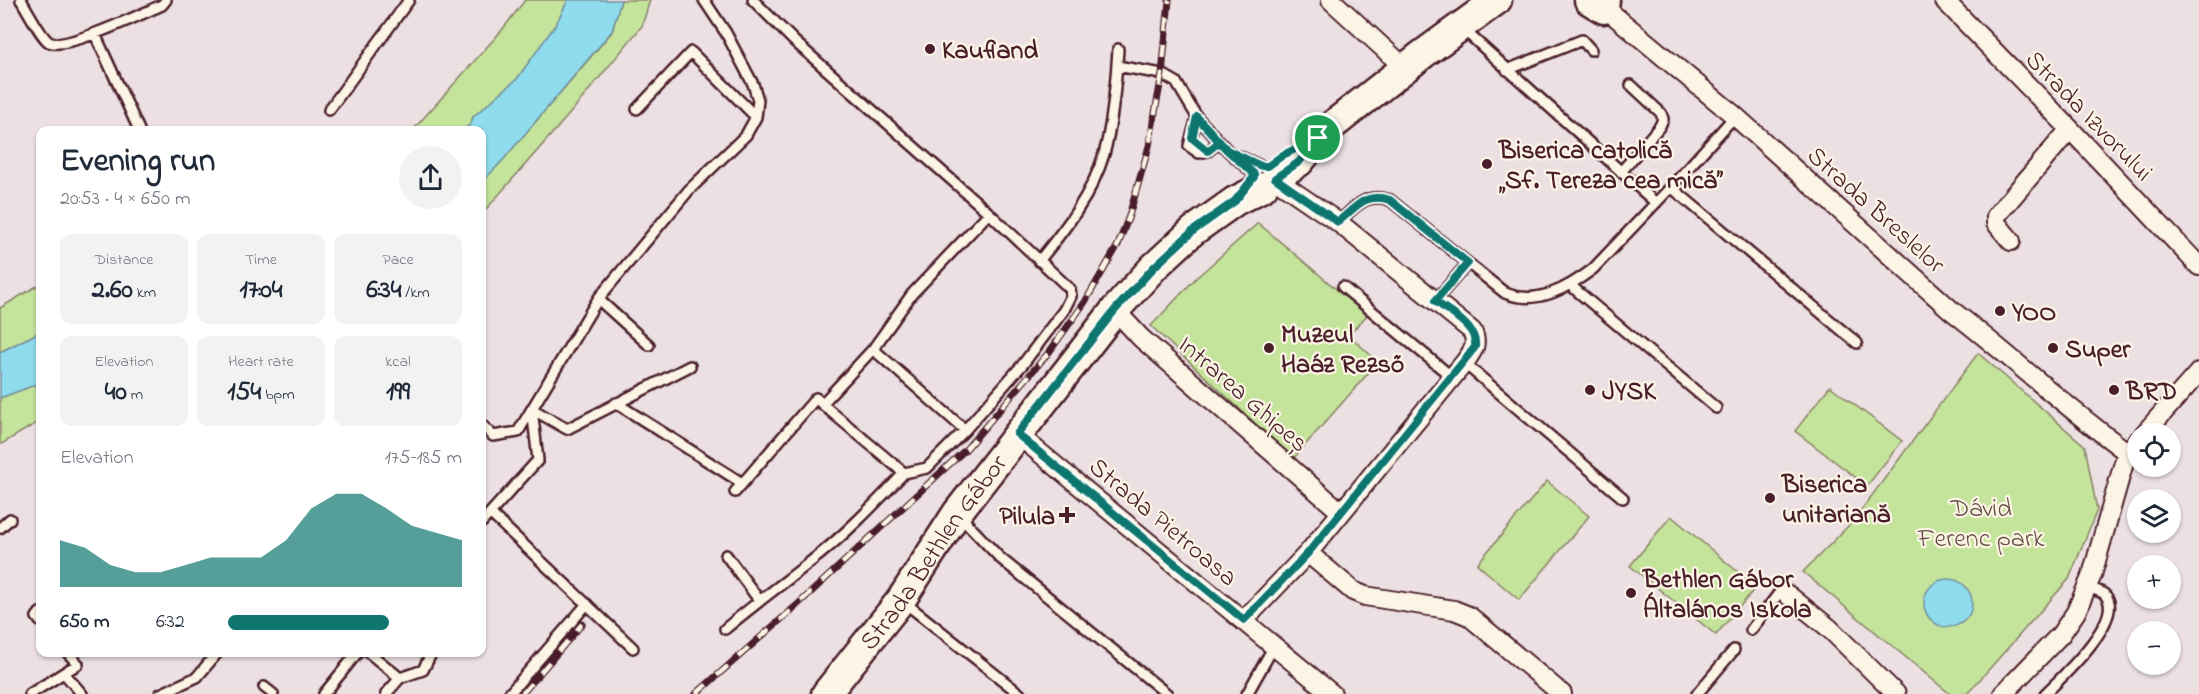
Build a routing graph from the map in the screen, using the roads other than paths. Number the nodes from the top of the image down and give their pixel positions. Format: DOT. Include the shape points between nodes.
graph roads {
  1 [pos="21,0"];
  2 [pos="166,0"];
  3 [pos="409,0"];
  4 [pos="704,0"];
  5 [pos="753,0"];
  6 [pos="1331,0"];
  7 [pos="1520,0"];
  8 [pos="1944,0"];
  9 [pos="1495,2"];
  10 [pos="1599,2"];
  11 [pos="1460,26"];
  12 [pos="95,34"];
  13 [pos="1118,49"];
  14 [pos="1591,50"];
  15 [pos="1117,66"];
  16 [pos="1405,68"];
  17 [pos="1507,70"];
  18 [pos="1631,85"];
  19 [pos="637,109"];
  20 [pos="329,110"];
  21 [pos="1735,116"];
  22 [pos="756,117"];
  23 [pos="1197,117"];
  24 [pos="137,126"];
  25 [pos="2070,129"];
  26 [pos="1219,142"];
  27 [pos="1621,172"];
  28 [pos="1265,177"];
  29 [pos="1671,187"];
  30 [pos="1656,203"];
  31 [pos="989,213"];
  32 [pos="1338,222"];
  33 [pos="2011,241"];
  34 [pos="1039,261"];
  35 [pos="1468,263"];
  36 [pos="2199,266"];
  37 [pos="1570,285"];
  38 [pos="1343,287"];
  39 [pos="598,298"];
  40 [pos="1435,301"];
  41 [pos="1115,310"];
  42 [pos="1857,343"];
  43 [pos="649,345"];
  44 [pos="873,349"];
  45 [pos="690,366"];
  46 [pos="1458,370"];
  47 [pos="2199,372"];
  48 [pos="616,404"];
  49 [pos="822,404"];
  50 [pos="1716,408"];
  51 [pos="532,409"];
  52 [pos="2154,423"];
  53 [pos="486,429"];
  54 [pos="965,430"];
  55 [pos="1017,434"];
  56 [pos="2127,444"];
  57 [pos="2127,462"];
  58 [pos="904,473"];
  59 [pos="742,483"];
  60 [pos="735,492"];
  61 [pos="1623,498"];
  62 [pos="1341,512"];
  63 [pos="490,513"];
  64 [pos="957,513"];
  65 [pos="486,518"];
  66 [pos="9,519"];
  67 [pos="0,528"];
  68 [pos="1308,553"];
  69 [pos="726,555"];
  70 [pos="2087,587"];
  71 [pos="1788,595"];
  72 [pos="759,600"];
  73 [pos="901,600"];
  74 [pos="587,604"];
  75 [pos="1244,620"];
  76 [pos="725,629"];
  77 [pos="1751,630"];
  78 [pos="1274,646"];
  79 [pos="633,648"];
  80 [pos="1734,650"];
  81 [pos="72,657"];
  82 [pos="214,657"];
  83 [pos="354,657"];
  84 [pos="374,657"];
  85 [pos="430,657"];
  86 [pos="64,673"];
  87 [pos="400,678"];
  88 [pos="264,687"];
  89 [pos="1555,692"];
  90 [pos="30,694"];
  91 [pos="81,694"];
  92 [pos="160,694"];
  93 [pos="273,694"];
  94 [pos="324,694"];
  95 [pos="386,694"];
  96 [pos="509,694"];
  97 [pos="826,694"];
  98 [pos="1020,694"];
  99 [pos="1167,694"];
  100 [pos="1247,694"];
  101 [pos="1332,694"];
  102 [pos="1697,694"];
  103 [pos="1896,694"];
  104 [pos="2003,694"];
  105 [pos="2045,694"];
  1 -- 12 [label="lane" via="50,42 58,44"];
  2 -- 12 [label="lane"];
  3 -- 20 [label="lane"];
  4 -- 22 [label="lane" via="753,84 758,100"];
  5 -- 31 [label="lane"];
  6 -- 16 [label="street"];
  7 -- 9 [label="main road"];
  8 -- 25 [label="street, Strada Izvorului"];
  9 -- 11 [label="main road, Strada Bethlen Gábor"];
  10 -- 21 [label="street, Strada Breslelor"];
  11 -- 16 [label="main road, Strada Bethlen Gábor"];
  11 -- 17 [label="lane"];
  12 -- 24 [label="lane"];
  13 -- 15 [label="lane"];
  14 -- 17 [label="lane" via="1582,40"];
  15 -- 23 [label="lane" via="1162,74 1176,82"];
  15 -- 34 [label="lane" via="1104,154 1067,227"];
  16 -- 28 [label="main road, Strada Bethlen Gábor" via="1318,138 1283,155"];
  17 -- 27 [label="lane"];
  18 -- 27 [label="lane" via="1663,118"];
  19 -- 22 [label="lane" via="691,52"];
  21 -- 29 [label="lane"];
  21 -- 56 [label="street, Strada Breslelor" via="1952,310 2089,424"];
  22 -- 39 [label="lane" via="746,135 689,190"];
  23 -- 26 [label="lane"];
  23 -- 26 [label="lane" via="1190,146 1199,153"];
  25 -- 33 [label="street" via="1996,216 1996,223"];
  25 -- 36 [label="street, Strada Izvorului"];
  26 -- 28 [label="lane"];
  27 -- 30 [label="lane"];
  28 -- 32 [label="street"];
  28 -- 41 [label="main road, Strada Bethlen Gábor" via="1193,231"];
  29 -- 30 [label="lane"];
  29 -- 42 [label="lane"];
  30 -- 37 [label="lane" via="1593,269"];
  31 -- 34 [label="lane"];
  31 -- 44 [label="lane" via="912,294"];
  32 -- 35 [label="lane" via="1366,199 1381,197 1390,200"];
  32 -- 40 [label="street"];
  34 -- 54 [label="lane" via="1070,289 1071,296 1023,364"];
  35 -- 37 [label="lane" via="1515,297 1543,296"];
  35 -- 40 [label="lane"];
  37 -- 50 [label="lane"];
  38 -- 46 [label="lane"];
  39 -- 43 [label="lane"];
  39 -- 51 [label="lane"];
  40 -- 46 [label="street" via="1472,331 1476,342"];
  41 -- 55 [label="main road, Strada Bethlen Gábor"];
  41 -- 62 [label="street, Intrarea Ghipeș" via="1141,338"];
  44 -- 49 [label="lane"];
  44 -- 54 [label="lane"];
  45 -- 48 [label="lane"];
  46 -- 61 [label="lane"];
  46 -- 62 [label="street"];
  47 -- 52 [label="street"];
  48 -- 51 [label="lane" via="567,429"];
  48 -- 59 [label="lane"];
  49 -- 58 [label="lane"];
  49 -- 59 [label="lane" via="816,398"];
  51 -- 53 [label="lane" via="519,432 493,436"];
  51 -- 63 [label="lane" via="538,460"];
  54 -- 58 [label="lane" via="927,468"];
  55 -- 64 [label="main road, Strada Bethlen Gábor"];
  55 -- 75 [label="street, Strada Pietroasa"];
  57 -- 70 [label="street"];
  58 -- 72 [label="lane" via="862,518"];
  59 -- 60 [label="lane"];
  62 -- 68 [label="street"];
  63 -- 65 [label="lane"];
  63 -- 74 [label="lane"];
  64 -- 73 [label="main road, Strada Bethlen Gábor"];
  64 -- 99 [label="lane" via="1000,558"];
  66 -- 67 [label="lane"];
  68 -- 75 [label="street"];
  68 -- 89 [label="street" via="1353,591 1365,596 1454,610 1469,616"];
  69 -- 72 [label="lane"];
  70 -- 104 [label="street" via="2061,634"];
  70 -- 105 [label="lane" via="2107,598 2104,627"];
  71 -- 77 [label="lane" via="1782,589"];
  71 -- 103 [label="street" via="1829,628"];
  72 -- 76 [label="lane"];
  73 -- 97 [label="main road, Strada Bethlen Gábor"];
  73 -- 98 [label="lane"];
  74 -- 79 [label="lane"];
  74 -- 96 [label="lane"];
  75 -- 78 [label="street, Strada Pietroasa"];
  78 -- 100 [label="lane"];
  78 -- 101 [label="street, Strada Pietroasa"];
  80 -- 102 [label="lane"];
  81 -- 86 [label="lane" via="78,664"];
  82 -- 92 [label="lane" via="197,677"];
  83 -- 94 [label="lane"];
  84 -- 87 [label="lane"];
  85 -- 87 [label="lane" via="423,670"];
  86 -- 90 [label="lane"];
  86 -- 91 [label="lane"];
  87 -- 95 [label="lane"];
  88 -- 93 [label="lane"];
}
